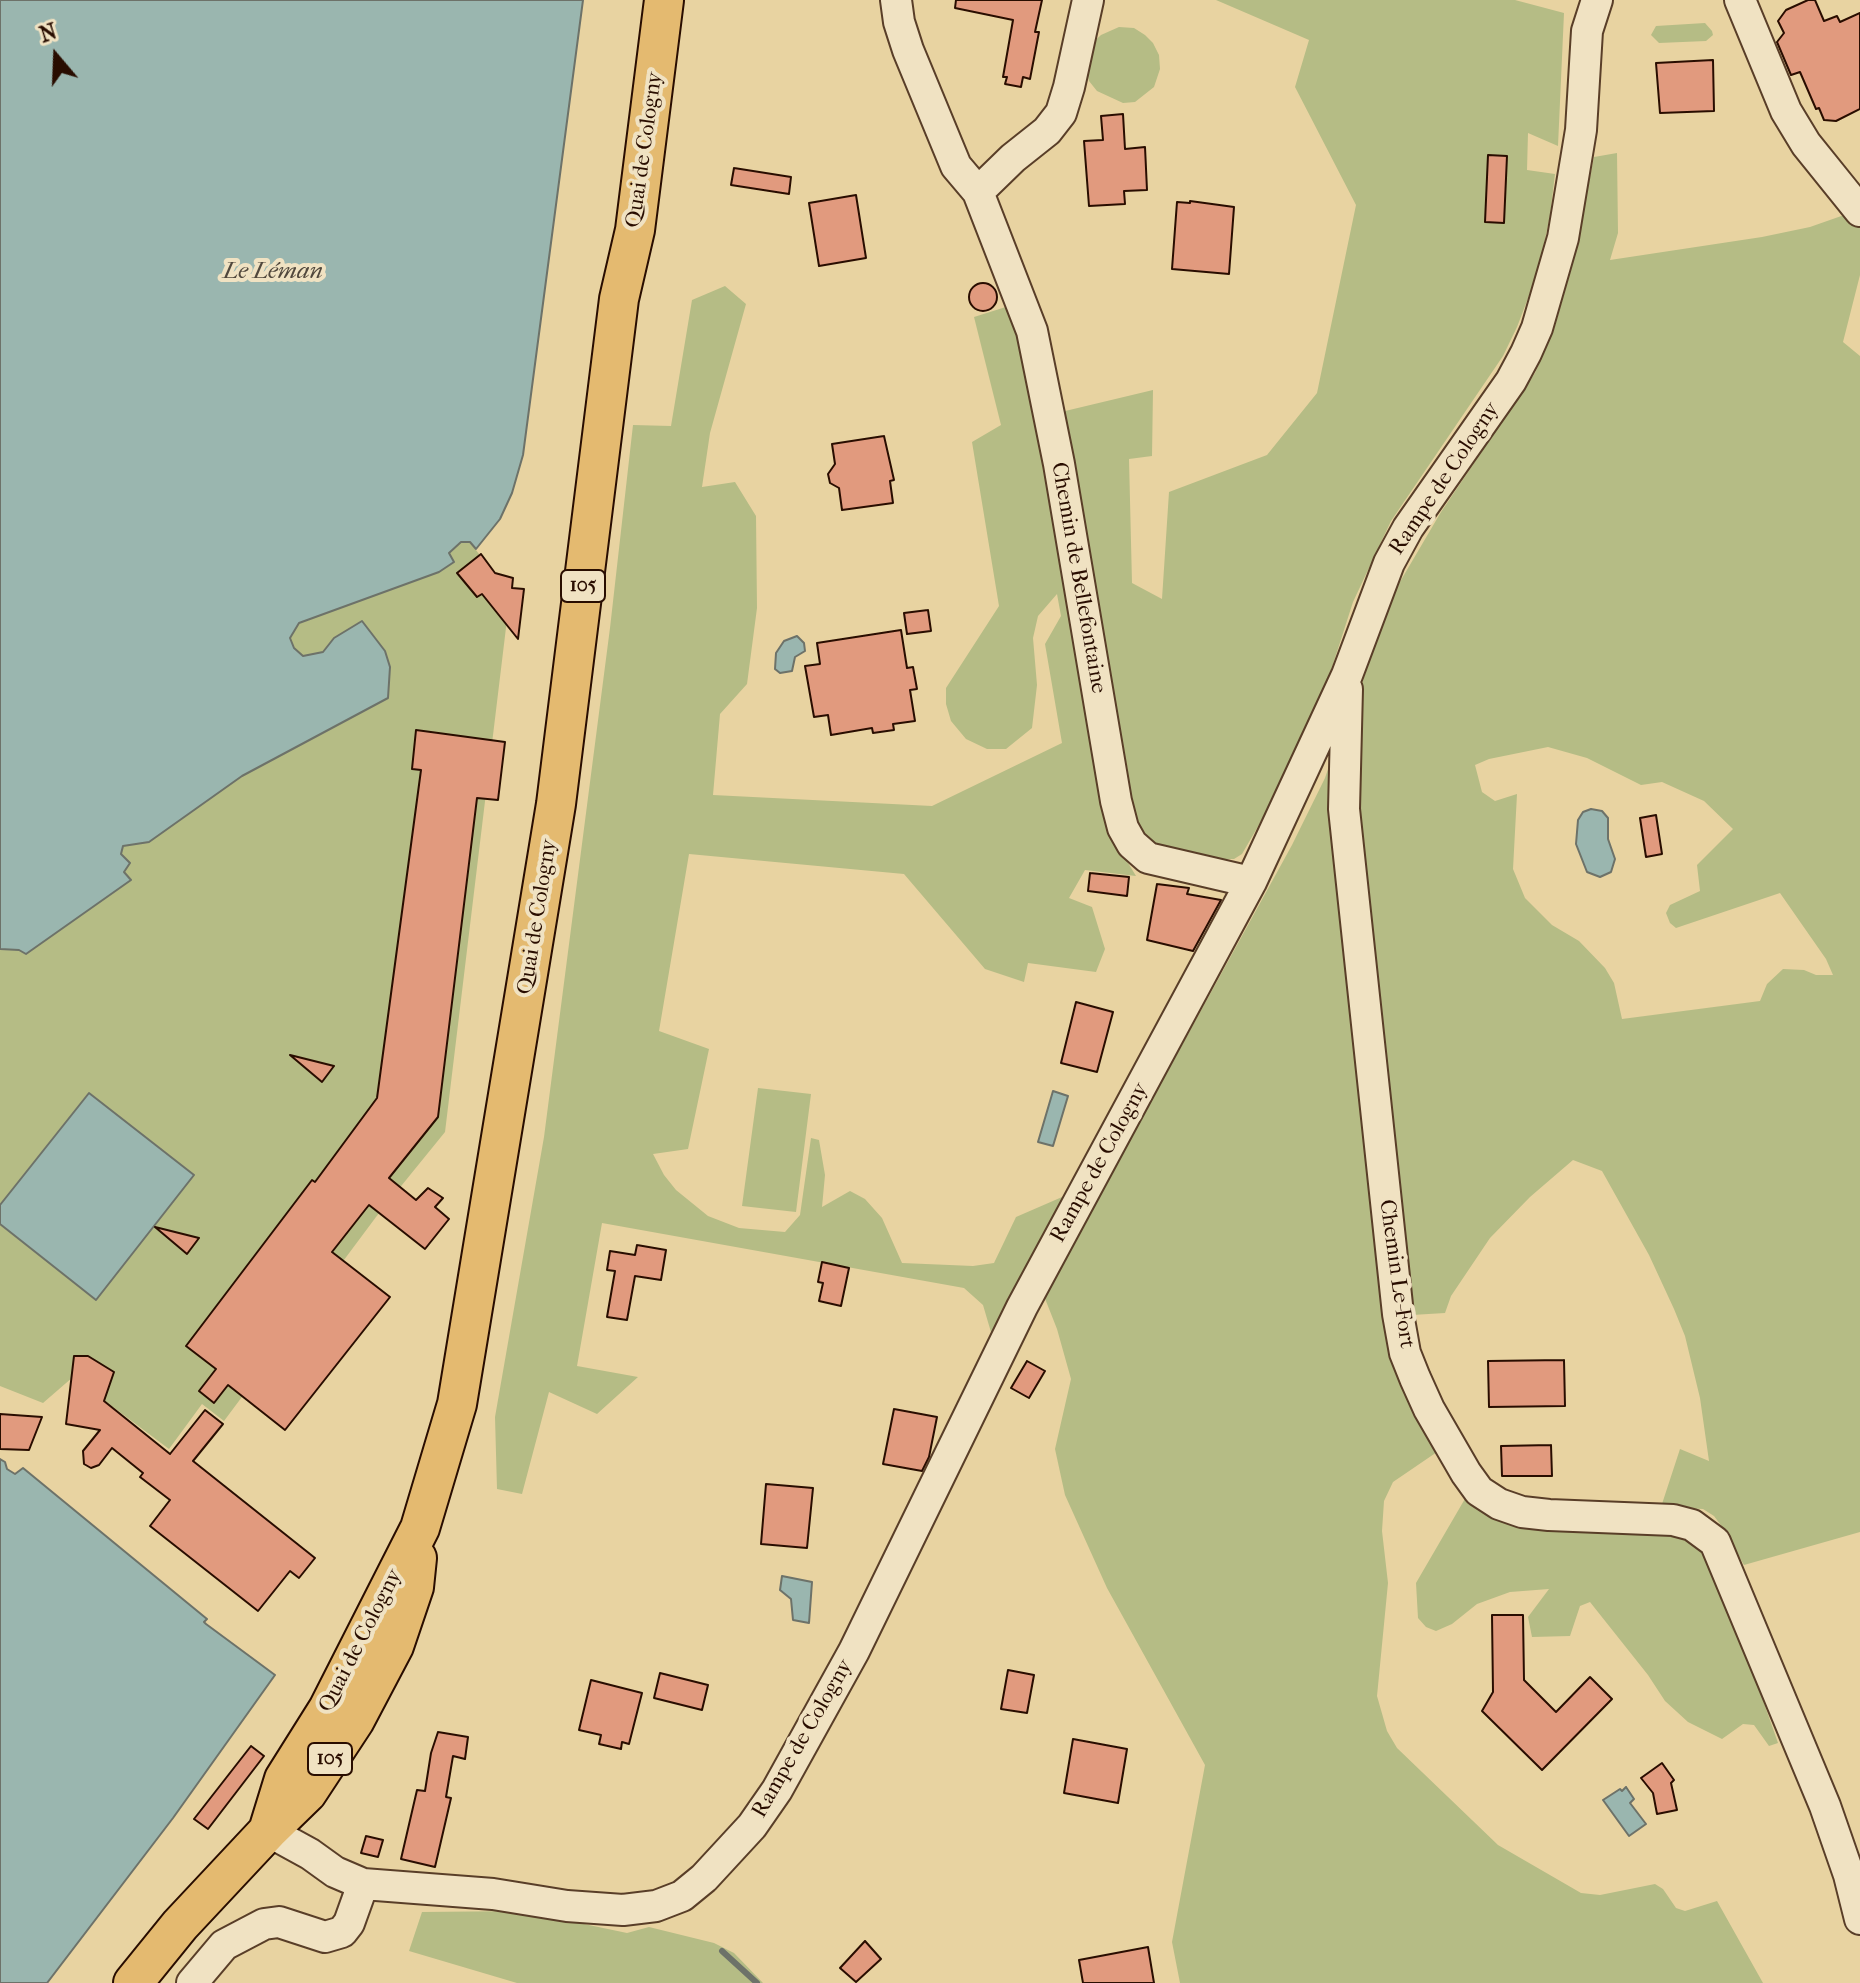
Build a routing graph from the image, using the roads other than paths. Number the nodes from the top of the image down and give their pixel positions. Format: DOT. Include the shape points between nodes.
graph roads {
  1 [pos="643,0"];
  2 [pos="664,0"];
  3 [pos="896,0"];
  4 [pos="1088,0"];
  5 [pos="1597,0"];
  6 [pos="1740,0"];
  7 [pos="635,144"];
  8 [pos="978,192"];
  9 [pos="1860,211"];
  10 [pos="1347,675"];
  11 [pos="1251,882"];
  12 [pos="268,1831"];
  13 [pos="363,1884"];
  14 [pos="1860,1919"];
  15 [pos="133,1983"];
  16 [pos="192,1983"];
  1 -- 7 [label="main road, Quai de Cologny / 105"];
  2 -- 7 [label="main road, Quai de Cologny / 105"];
  3 -- 8 [label="street, Chemin de Bellefontaine" via="908,50 956,166"];
  4 -- 8 [label="street" via="1061,113"];
  5 -- 10 [label="street, Rampe de Cologny" via="1587,31 1574,179 1537,328 1511,381 1402,539"];
  6 -- 9 [label="street" via="1786,111"];
  7 -- 12 [label="main road, Quai de Cologny / 105" via="635,230 619,299 556,804 460,1390 420,1528 328,1709 284,1779"];
  8 -- 11 [label="street, Chemin de Bellefontaine" via="1037,350 1123,828 1148,858"];
  10 -- 11 [label="street, Rampe de Cologny"];
  10 -- 14 [label="street, Chemin Le-Fort" via="1344,809 1398,1314 1415,1378 1466,1473 1479,1491 1499,1504 1549,1515 1673,1520 1692,1525 1715,1542 1814,1778"];
  11 -- 13 [label="street, Rampe de Cologny" via="1015,1321 854,1651 752,1826 692,1889 669,1902 641,1908 567,1906"];
  12 -- 13 [label="street, Rampe de Cologny"];
  12 -- 15 [label="main road, 105"];
  13 -- 16 [label="street" via="349,1923 337,1934 320,1936 273,1922 224,1945"];
}
